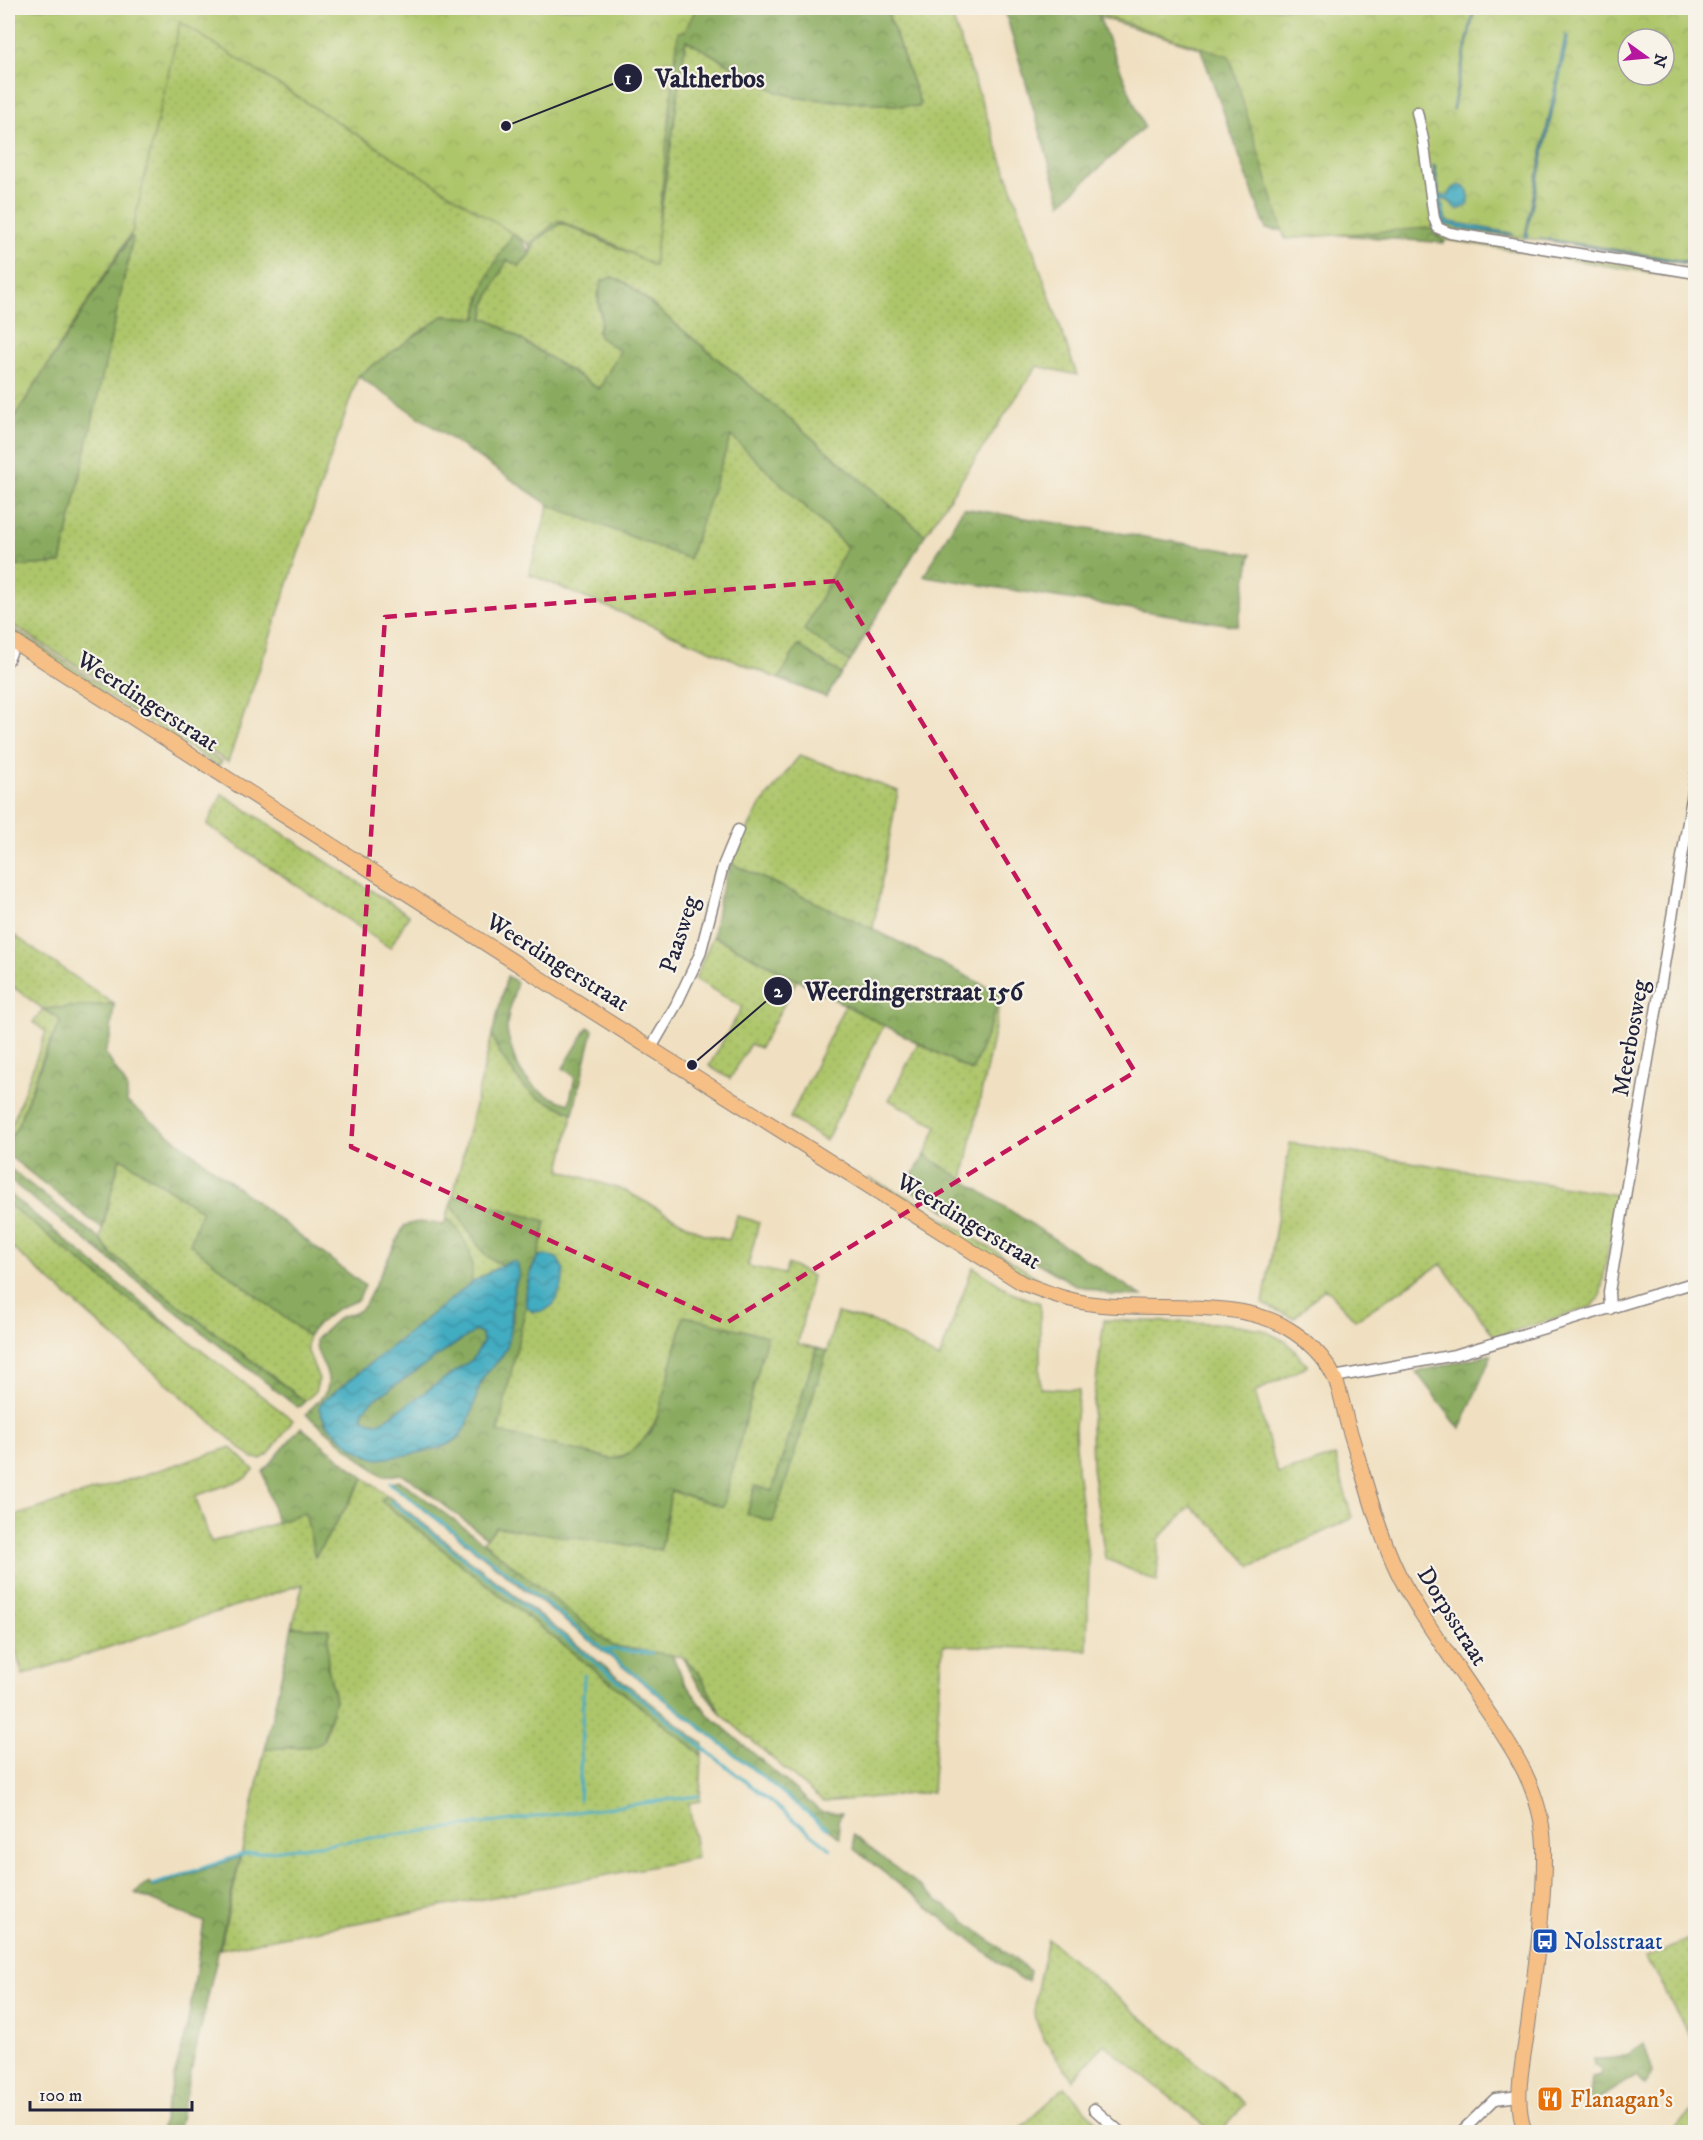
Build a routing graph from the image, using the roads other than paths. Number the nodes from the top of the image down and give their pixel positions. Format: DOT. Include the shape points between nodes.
graph roads {
  1 [pos="1417,112"];
  2 [pos="1695,273"];
  3 [pos="11,641"];
  4 [pos="8,660"];
  5 [pos="1695,774"];
  6 [pos="738,830"];
  7 [pos="651,1048"];
  8 [pos="1695,1282"];
  9 [pos="1094,1304"];
  10 [pos="1610,1309"];
  11 [pos="1334,1377"];
  12 [pos="1519,2096"];
  13 [pos="1094,2109"];
  14 [pos="1120,2133"];
  15 [pos="1461,2133"];
  16 [pos="1525,2133"];
  1 -- 2 [label="street" via="1438,228"];
  3 -- 4 [label="street"];
  3 -- 7 [label="main road, Weerdingerstraat"];
  5 -- 10 [label="street, Meerbosweg" via="1609,1292"];
  6 -- 7 [label="street, Paasweg" via="723,866 700,954"];
  7 -- 9 [label="main road, Weerdingerstraat" via="1022,1283"];
  8 -- 10 [label="street"];
  9 -- 11 [label="main road, Dorpsstraat" via="1227,1310 1264,1318 1301,1338"];
  10 -- 11 [label="street" via="1455,1355"];
  11 -- 12 [label="main road, Dorpsstraat" via="1377,1519 1398,1573 1517,1755 1535,1796 1544,1845 1542,1894"];
  12 -- 15 [label="street" via="1495,2099"];
  12 -- 16 [label="main road, Dorpsstraat"];
  13 -- 14 [label="street"];
}
